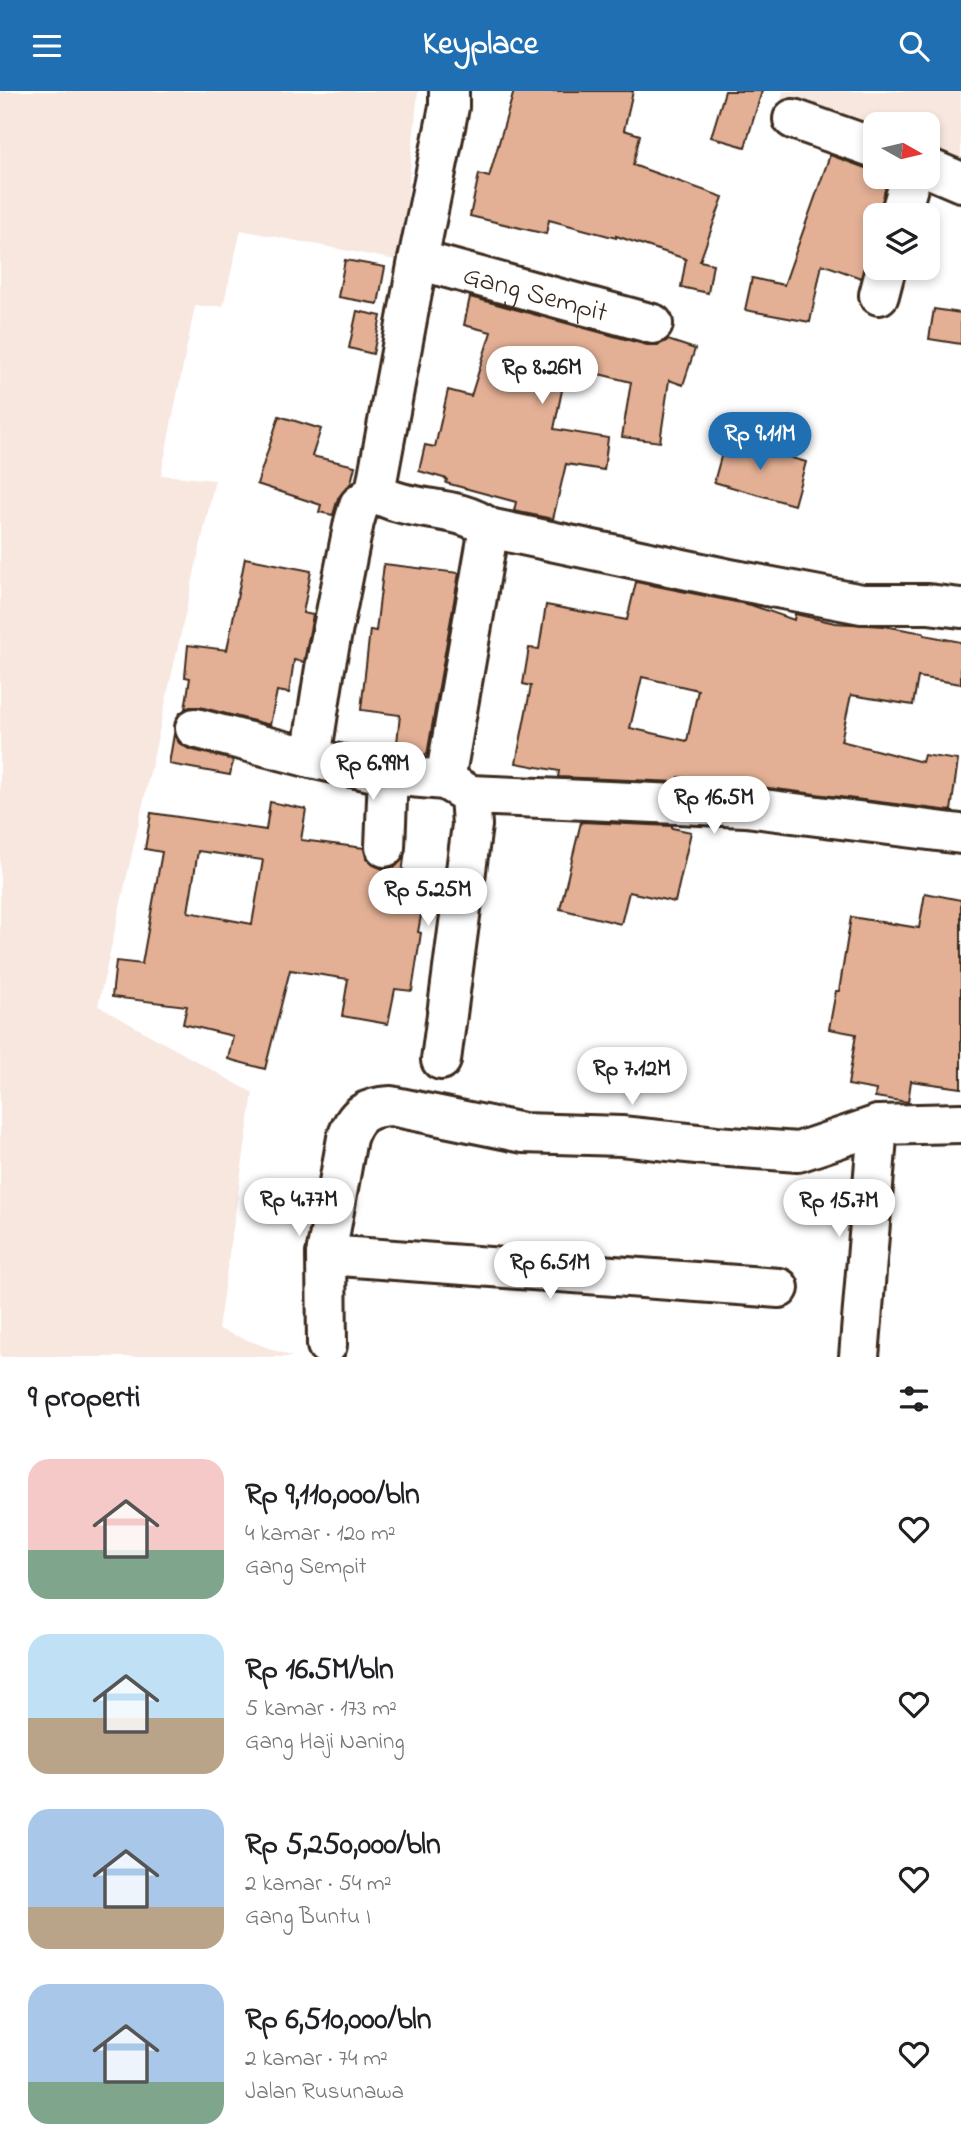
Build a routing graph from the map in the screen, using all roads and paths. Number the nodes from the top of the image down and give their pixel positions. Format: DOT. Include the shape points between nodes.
graph roads {
  1 [pos="449,91"];
  2 [pos="793,119"];
  3 [pos="863,144"];
  4 [pos="940,173"];
  5 [pos="961,182"];
  6 [pos="418,260"];
  7 [pos="653,324"];
  8 [pos="375,492"];
  9 [pos="489,528"];
  10 [pos="961,608"];
  11 [pos="195,728"];
  12 [pos="311,758"];
  13 [pos="388,775"];
  14 [pos="458,788"];
  15 [pos="961,834"];
  16 [pos="385,847"];
  17 [pos="441,1060"];
  18 [pos="961,1123"];
  19 [pos="878,1125"];
  20 [pos="326,1255"];
  21 [pos="779,1288"];
  22 [pos="327,1345"];
  23 [pos="859,1357"];
  1 -- 6 [label="street"];
  2 -- 3 [label="street"];
  4 -- 5 [label="street"];
  6 -- 7 [label="street, Gang Sempit"];
  6 -- 8 [label="street"];
  8 -- 9 [label="street" via="398,503 472,517"];
  8 -- 12 [label="street" via="359,505 354,523"];
  9 -- 10 [label="street" via="862,604"];
  9 -- 14 [label="street"];
  11 -- 12 [label="street"];
  12 -- 13 [label="street"];
  13 -- 14 [label="street"];
  13 -- 16 [label="street"];
  14 -- 15 [label="street" via="746,807"];
  14 -- 17 [label="street" via="471,835"];
  18 -- 19 [label="street"];
  19 -- 20 [label="street" via="798,1152 621,1136 523,1133 374,1107 351,1124"];
  19 -- 23 [label="street"];
  20 -- 21 [label="street"];
  20 -- 22 [label="street"];
}
